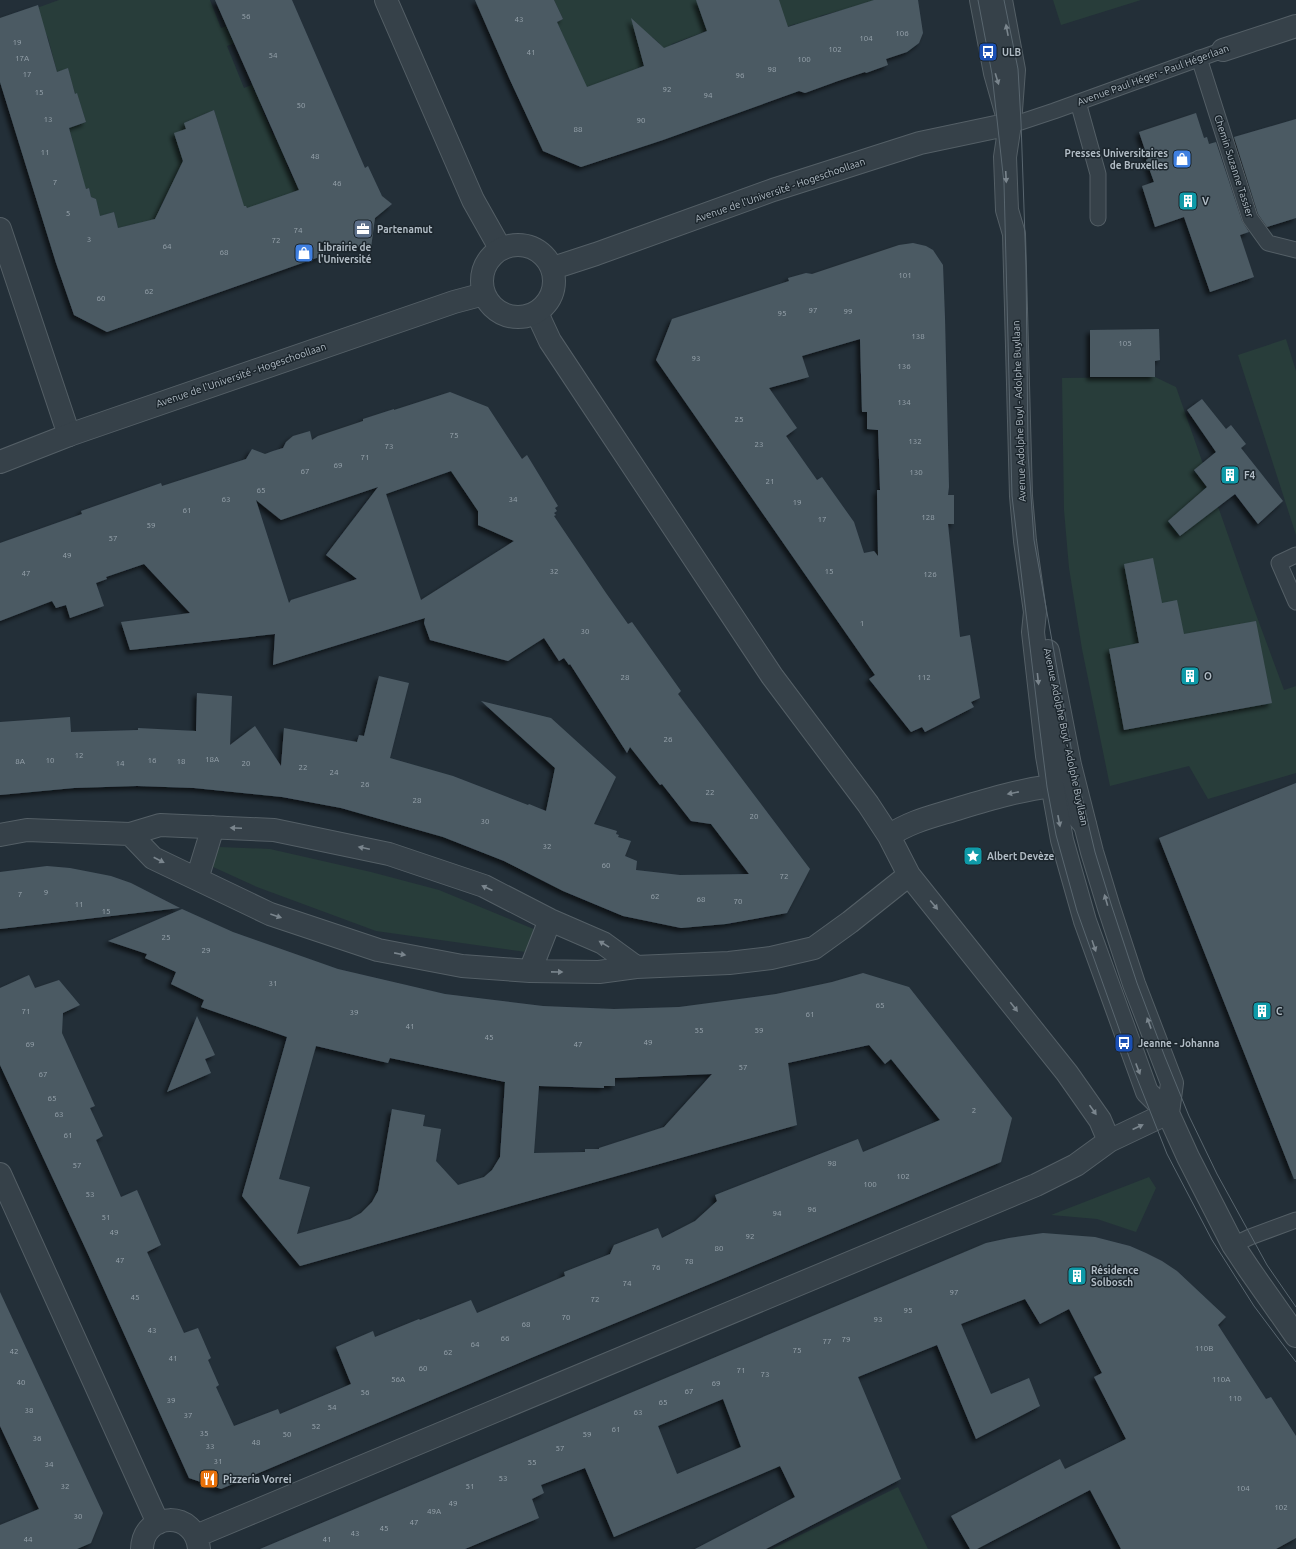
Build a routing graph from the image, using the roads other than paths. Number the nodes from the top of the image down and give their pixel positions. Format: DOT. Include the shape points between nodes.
graph roads {
  1 [pos="386,0"];
  2 [pos="981,0"];
  3 [pos="1001,0"];
  4 [pos="1296,26"];
  5 [pos="1223,50"];
  6 [pos="1199,58"];
  7 [pos="1078,102"];
  8 [pos="1010,124"];
  9 [pos="1098,218"];
  10 [pos="0,229"];
  11 [pos="500,248"];
  12 [pos="1296,250"];
  13 [pos="553,268"];
  14 [pos="484,294"];
  15 [pos="536,313"];
  16 [pos="69,435"];
  17 [pos="0,462"];
  18 [pos="1296,555"];
  19 [pos="1296,602"];
  20 [pos="1035,612"];
  21 [pos="1052,786"];
  22 [pos="1085,825"];
  23 [pos="213,827"];
  24 [pos="130,834"];
  25 [pos="0,835"];
  26 [pos="889,836"];
  27 [pos="909,875"];
  28 [pos="197,878"];
  29 [pos="550,920"];
  30 [pos="636,967"];
  31 [pos="530,972"];
  32 [pos="1168,1114"];
  33 [pos="1109,1141"];
  34 [pos="0,1174"];
  35 [pos="1296,1220"];
  36 [pos="1233,1245"];
  37 [pos="1296,1336"];
  38 [pos="158,1523"];
  39 [pos="197,1542"];
  40 [pos="142,1549"];
  1 -- 11 [label="street" via="473,200"];
  2 -- 8 [label="street, Avenue Adolphe Buyl - Adolphe Buyllaan, one-way" via="995,73"];
  8 -- 3 [label="street, Avenue Adolphe Buyl - Adolphe Buyllaan, one-way" via="1014,70"];
  4 -- 5 [label="street, Avenue Paul Héger - Paul Hégerlaan"];
  5 -- 6 [label="lane, Avenue Paul Héger - Paul Hégerlaan"];
  6 -- 7 [label="lane, Avenue Paul Héger - Paul Hégerlaan"];
  6 -- 12 [label="lane, Chemin Suzanne Tassier" via="1250,218 1268,243"];
  7 -- 8 [label="lane, Avenue Paul Héger - Paul Hégerlaan"];
  7 -- 9 [label="lane" via="1098,174"];
  8 -- 13 [label="street, Avenue de l'Université - Hogeschoollaan" via="920,143 774,190"];
  8 -- 20 [label="street, Avenue Adolphe Buyl - Adolphe Buyllaan" via="1020,156 1022,210 1014,234 1021,496"];
  10 -- 16 [label="street"];
  11 -- 13 [label="street" via="515,244 531,246 544,255"];
  11 -- 14 [label="street" via="486,263 482,274"];
  13 -- 15 [label="street" via="553,293 547,304"];
  14 -- 15 [label="street" via="493,307 506,315 521,317"];
  14 -- 16 [label="street, Avenue de l'Université - Hogeschoollaan" via="449,303"];
  15 -- 26 [label="street" via="550,341 768,670"];
  16 -- 17 [label="street, Avenue de l'Université - Hogeschoollaan"];
  18 -- 19 [label="lane" via="1279,563"];
  20 -- 21 [label="street, Avenue Adolphe Buyl - Adolphe Buyllaan, one-way" via="1033,632 1043,730"];
  20 -- 22 [label="street, Avenue Adolphe Buyl - Adolphe Buyllaan" via="1044,631 1070,765"];
  21 -- 22 [label="street"];
  21 -- 26 [label="street, one-way" via="1002,795 922,819 902,827"];
  21 -- 32 [label="street, Avenue Adolphe Buyl - Adolphe Buyllaan, one-way" via="1062,840 1085,921 1147,1092"];
  32 -- 22 [label="street, Avenue Adolphe Buyl - Adolphe Buyllaan, one-way" via="1172,1083 1108,908"];
  23 -- 24 [label="street" via="160,825"];
  23 -- 28 [label="street"];
  29 -- 23 [label="street, one-way" via="484,886 389,854 274,830"];
  24 -- 25 [label="street" via="27,830"];
  24 -- 28 [label="street, one-way" via="153,858"];
  26 -- 27 [label="street"];
  27 -- 30 [label="street" via="814,948 771,958 729,963"];
  27 -- 33 [label="street, one-way" via="1067,1073 1100,1120"];
  28 -- 31 [label="street, one-way" via="270,914 378,950 462,966"];
  30 -- 29 [label="street, one-way" via="603,943"];
  29 -- 31 [label="street"];
  31 -- 30 [label="street, one-way" via="599,972"];
  33 -- 32 [label="street, one-way"];
  32 -- 36 [label="street, Avenue Adolphe Buyl - Adolphe Buyllaan"];
  33 -- 39 [label="street" via="1076,1165 1036,1184"];
  34 -- 38 [label="street"];
  35 -- 36 [label="lane"];
  36 -- 37 [label="street, Avenue Adolphe Buyl - Adolphe Buyllaan"];
  38 -- 39 [label="street" via="180,1521 192,1530"];
  38 -- 40 [label="street" via="147,1531"];
}
